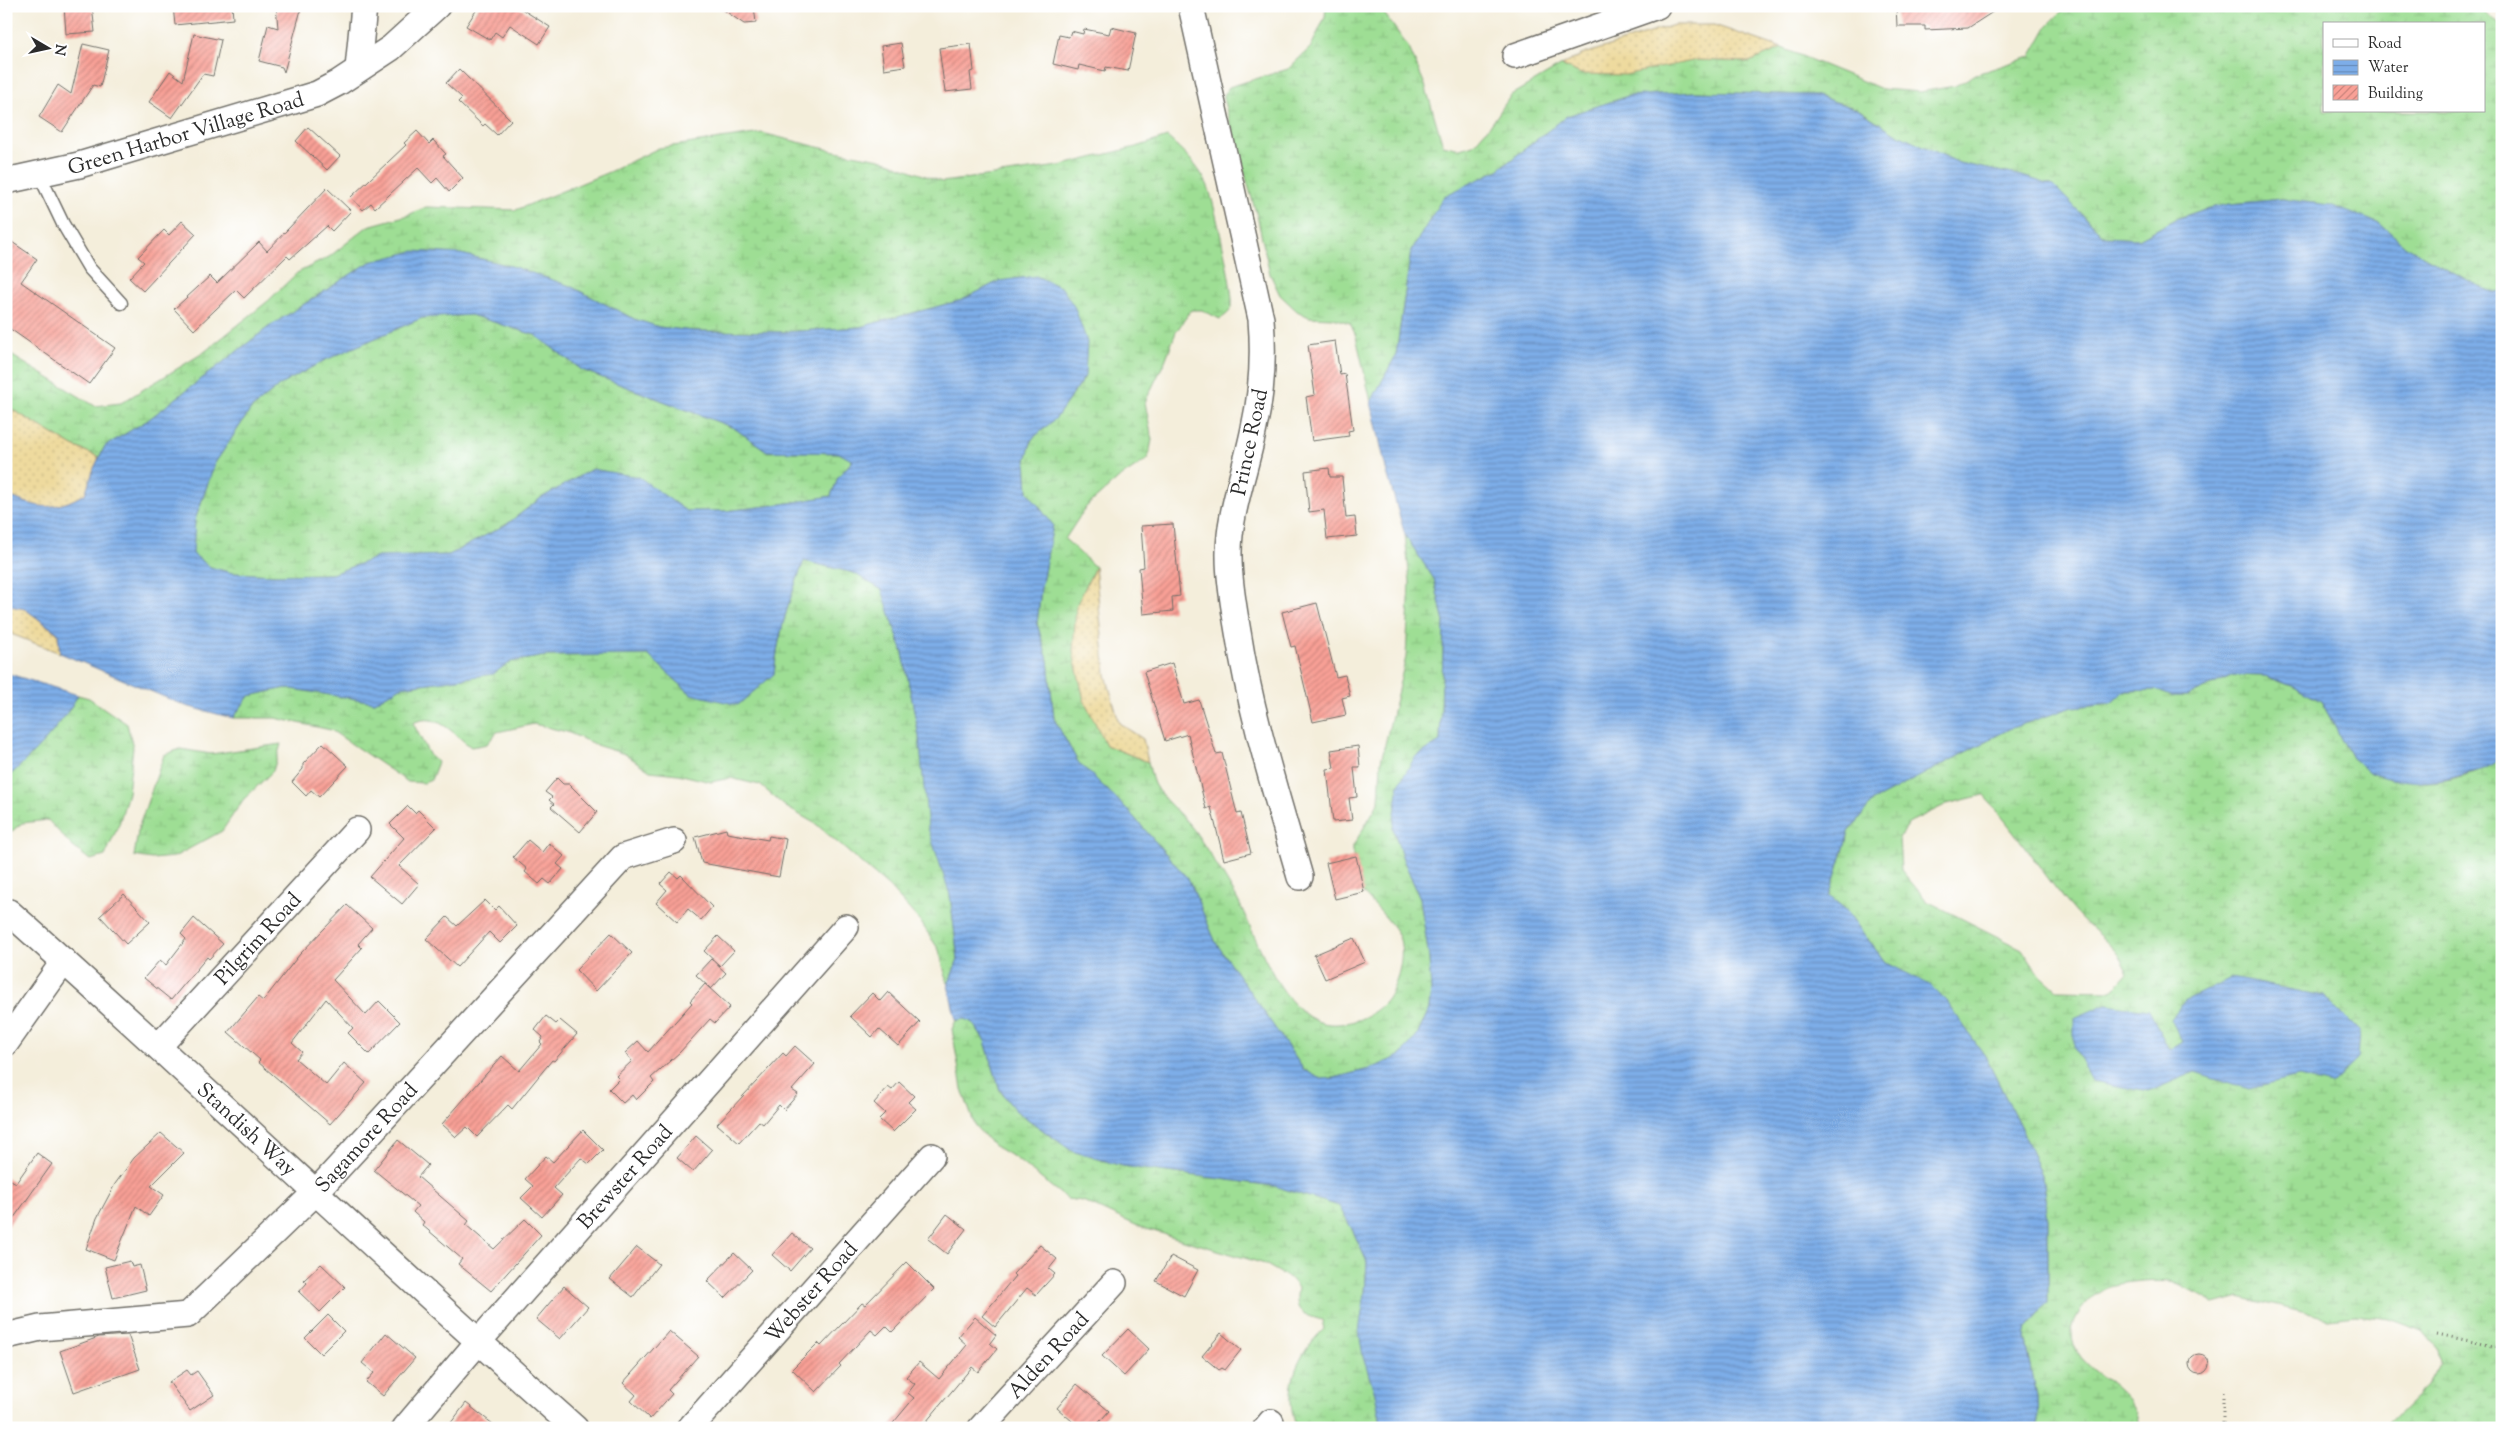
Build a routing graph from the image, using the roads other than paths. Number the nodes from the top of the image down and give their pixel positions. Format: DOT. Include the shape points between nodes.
graph roads {
  1 [pos="364,6"];
  2 [pos="437,6"];
  3 [pos="1191,6"];
  4 [pos="1657,6"];
  5 [pos="1515,56"];
  6 [pos="358,68"];
  7 [pos="39,174"];
  8 [pos="6,181"];
  9 [pos="121,302"];
  10 [pos="357,830"];
  11 [pos="674,841"];
  12 [pos="1300,877"];
  13 [pos="9,912"];
  14 [pos="846,927"];
  15 [pos="64,960"];
  16 [pos="6,1043"];
  17 [pos="159,1046"];
  18 [pos="932,1156"];
  19 [pos="316,1192"];
  20 [pos="1114,1283"];
  21 [pos="6,1336"];
  22 [pos="478,1342"];
  23 [pos="405,1428"];
  24 [pos="575,1428"];
  25 [pos="690,1428"];
  26 [pos="981,1428"];
  1 -- 6 [label="street"];
  2 -- 6 [label="street, Green Harbor Village Road" via="391,48"];
  3 -- 12 [label="street, Prince Road" via="1256,294 1263,341 1263,374 1256,419 1232,524 1229,556 1231,591 1249,694"];
  4 -- 5 [label="street"];
  6 -- 7 [label="street, Green Harbor Village Road" via="338,84 317,94"];
  7 -- 8 [label="street, Green Harbor Village Road"];
  7 -- 9 [label="lane" via="89,268"];
  10 -- 17 [label="street, Pilgrim Road"];
  11 -- 19 [label="street, Sagamore Road" via="622,857"];
  13 -- 15 [label="street, Standish Way"];
  14 -- 22 [label="street, Brewster Road"];
  15 -- 16 [label="street"];
  15 -- 17 [label="street, Standish Way"];
  17 -- 19 [label="street, Standish Way"];
  18 -- 25 [label="street, Webster Road"];
  19 -- 21 [label="street, Sagamore Road" via="188,1315 49,1327"];
  19 -- 22 [label="street, Standish Way"];
  20 -- 26 [label="street, Alden Road"];
  22 -- 23 [label="street, Brewster Road"];
  22 -- 24 [label="street, Standish Way"];
}
